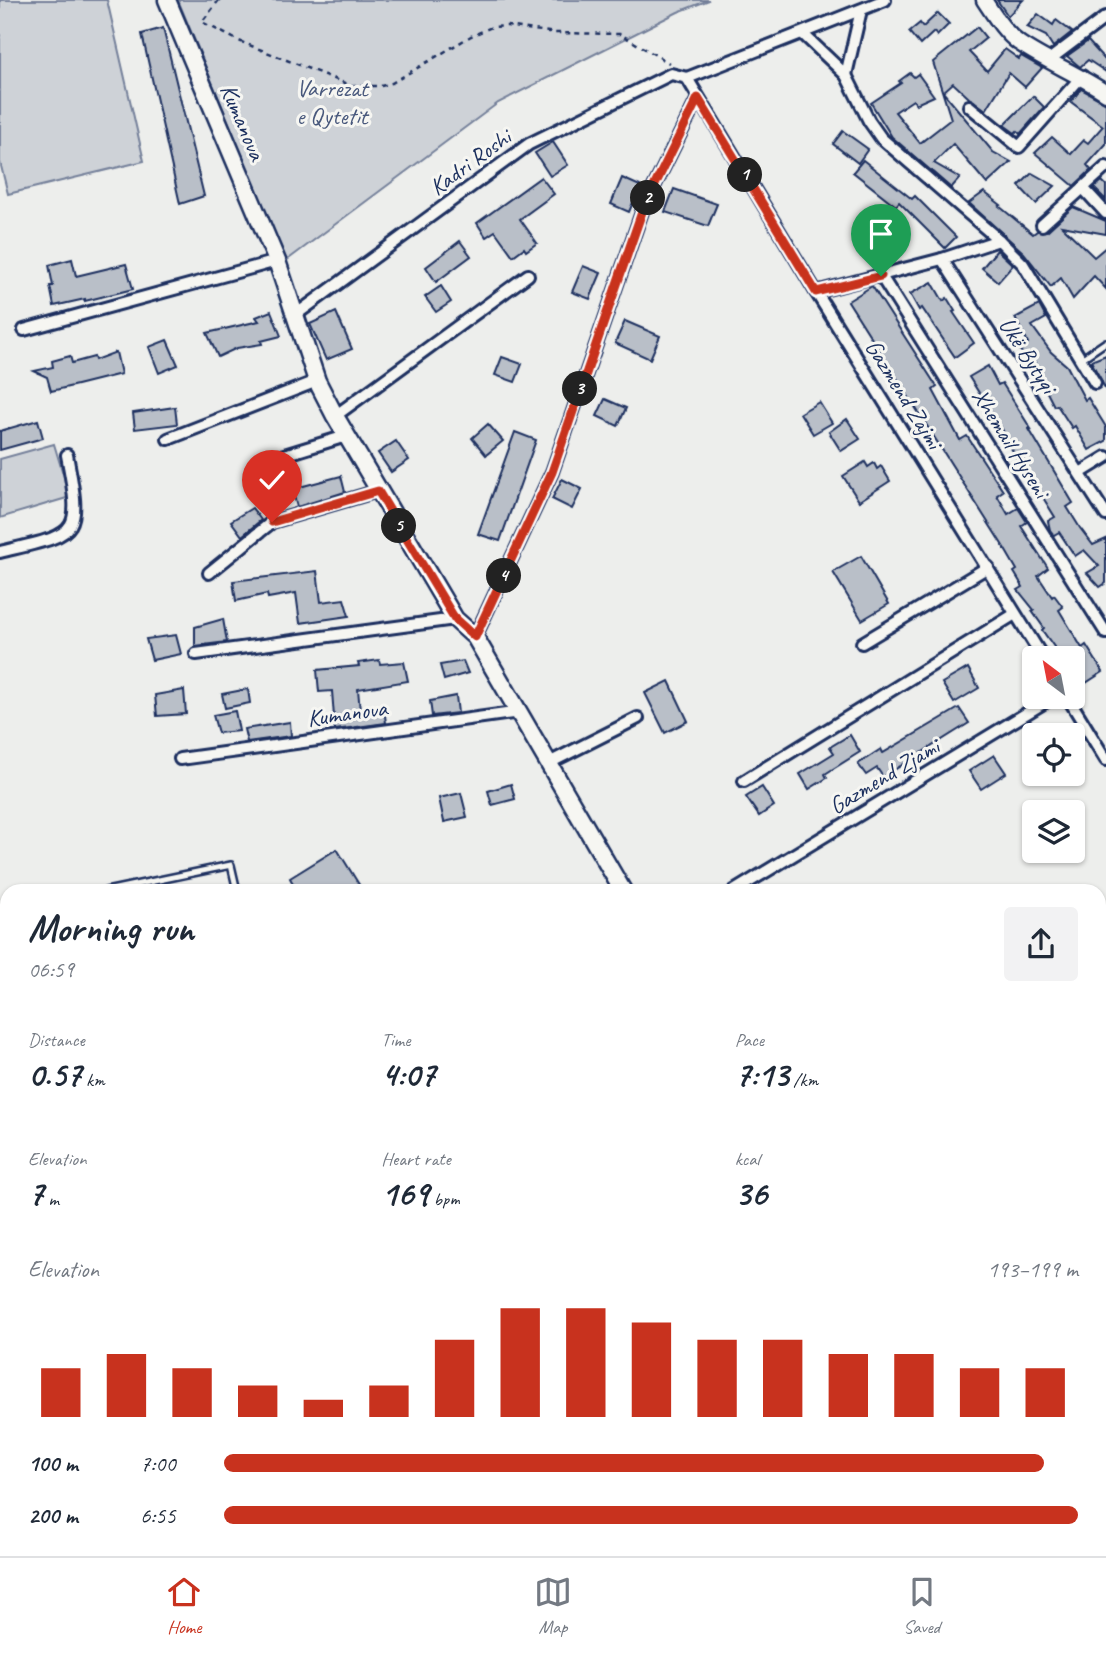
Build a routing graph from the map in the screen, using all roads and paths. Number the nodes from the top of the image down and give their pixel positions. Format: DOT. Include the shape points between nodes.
graph roads {
  1 [pos="167,0"];
  2 [pos="219,0"];
  3 [pos="885,0"];
  4 [pos="984,0"];
  5 [pos="861,10"];
  6 [pos="1106,17"];
  7 [pos="803,34"];
  8 [pos="1049,61"];
  9 [pos="846,75"];
  10 [pos="1082,76"];
  11 [pos="687,78"];
  12 [pos="1106,93"];
  13 [pos="698,98"];
  14 [pos="968,106"];
  15 [pos="1106,167"];
  16 [pos="1083,188"];
  17 [pos="1106,213"];
  18 [pos="1042,225"];
  19 [pos="999,240"];
  20 [pos="942,259"];
  21 [pos="277,261"];
  22 [pos="528,275"];
  23 [pos="881,276"];
  24 [pos="816,292"];
  25 [pos="294,316"];
  26 [pos="24,330"];
  27 [pos="1106,342"];
  28 [pos="1082,359"];
  29 [pos="317,381"];
  30 [pos="1095,383"];
  31 [pos="335,416"];
  32 [pos="346,436"];
  33 [pos="168,439"];
  34 [pos="67,456"];
  35 [pos="1106,457"];
  36 [pos="265,461"];
  37 [pos="1080,473"];
  38 [pos="378,491"];
  39 [pos="1106,515"];
  40 [pos="0,552"];
  41 [pos="988,568"];
  42 [pos="209,573"];
  43 [pos="1015,614"];
  44 [pos="455,619"];
  45 [pos="1106,633"];
  46 [pos="475,637"];
  47 [pos="862,643"];
  48 [pos="1035,646"];
  49 [pos="196,654"];
  50 [pos="1034,709"];
  51 [pos="1075,709"];
  52 [pos="520,712"];
  53 [pos="638,718"];
  54 [pos="180,759"];
  55 [pos="1106,760"];
  56 [pos="549,764"];
  57 [pos="744,781"];
  58 [pos="140,884"];
  59 [pos="235,884"];
  60 [pos="619,884"];
  61 [pos="746,884"];
  1 -- 21 [label="main road, Kumanova"];
  2 -- 11 [label="path" via="202,22 352,86 392,83 471,36 507,26 555,33 620,34"];
  3 -- 5 [label="street"];
  4 -- 8 [label="street" via="1017,41"];
  5 -- 7 [label="street"];
  5 -- 9 [label="street"];
  6 -- 8 [label="street"];
  7 -- 9 [label="street"];
  7 -- 11 [label="street"];
  8 -- 10 [label="street"];
  9 -- 19 [label="street" via="881,138"];
  10 -- 12 [label="street"];
  10 -- 14 [label="street" via="1019,147"];
  11 -- 13 [label="street, Gazmend Zajmi"];
  11 -- 25 [label="street, Kadri Roshi" via="671,74 529,144"];
  13 -- 24 [label="street, Gazmend Zajmi"];
  13 -- 46 [label="street" via="643,209 552,472"];
  15 -- 16 [label="street"];
  16 -- 17 [label="street"];
  16 -- 18 [label="street"];
  19 -- 20 [label="street"];
  19 -- 28 [label="street" via="1023,264"];
  20 -- 23 [label="street"];
  20 -- 37 [label="street, Ukë Bytyqi"];
  21 -- 25 [label="main road, Kumanova"];
  21 -- 26 [label="street"];
  22 -- 31 [label="street"];
  23 -- 24 [label="street"];
  23 -- 45 [label="street, Xhemail Hyseni"];
  24 -- 41 [label="street, Gazmend Zajmi"];
  25 -- 29 [label="main road, Kumanova"];
  27 -- 28 [label="lane"];
  28 -- 30 [label="street"];
  29 -- 31 [label="main road, Kumanova"];
  29 -- 33 [label="street"];
  31 -- 32 [label="main road, Kumanova"];
  32 -- 36 [label="street"];
  32 -- 38 [label="main road, Kumanova"];
  34 -- 40 [label="street" via="76,502 71,528"];
  35 -- 37 [label="street"];
  37 -- 39 [label="street, Ukë Bytyqi"];
  38 -- 42 [label="street" via="272,522"];
  38 -- 44 [label="main road, Kumanova"];
  41 -- 43 [label="street, Gazmend Zajmi"];
  41 -- 47 [label="street"];
  43 -- 48 [label="street, Gazmend Zajmi"];
  43 -- 57 [label="street"];
  44 -- 46 [label="main road, Kumanova"];
  44 -- 49 [label="street"];
  46 -- 52 [label="main road, Kumanova"];
  50 -- 61 [label="street, Gazmend Zjami"];
  51 -- 55 [label="street"];
  52 -- 54 [label="street, Kumanova"];
  52 -- 56 [label="main road, Kumanova"];
  53 -- 56 [label="street"];
  56 -- 60 [label="main road, Kumanova"];
  58 -- 59 [label="lane" via="231,865"];
}
